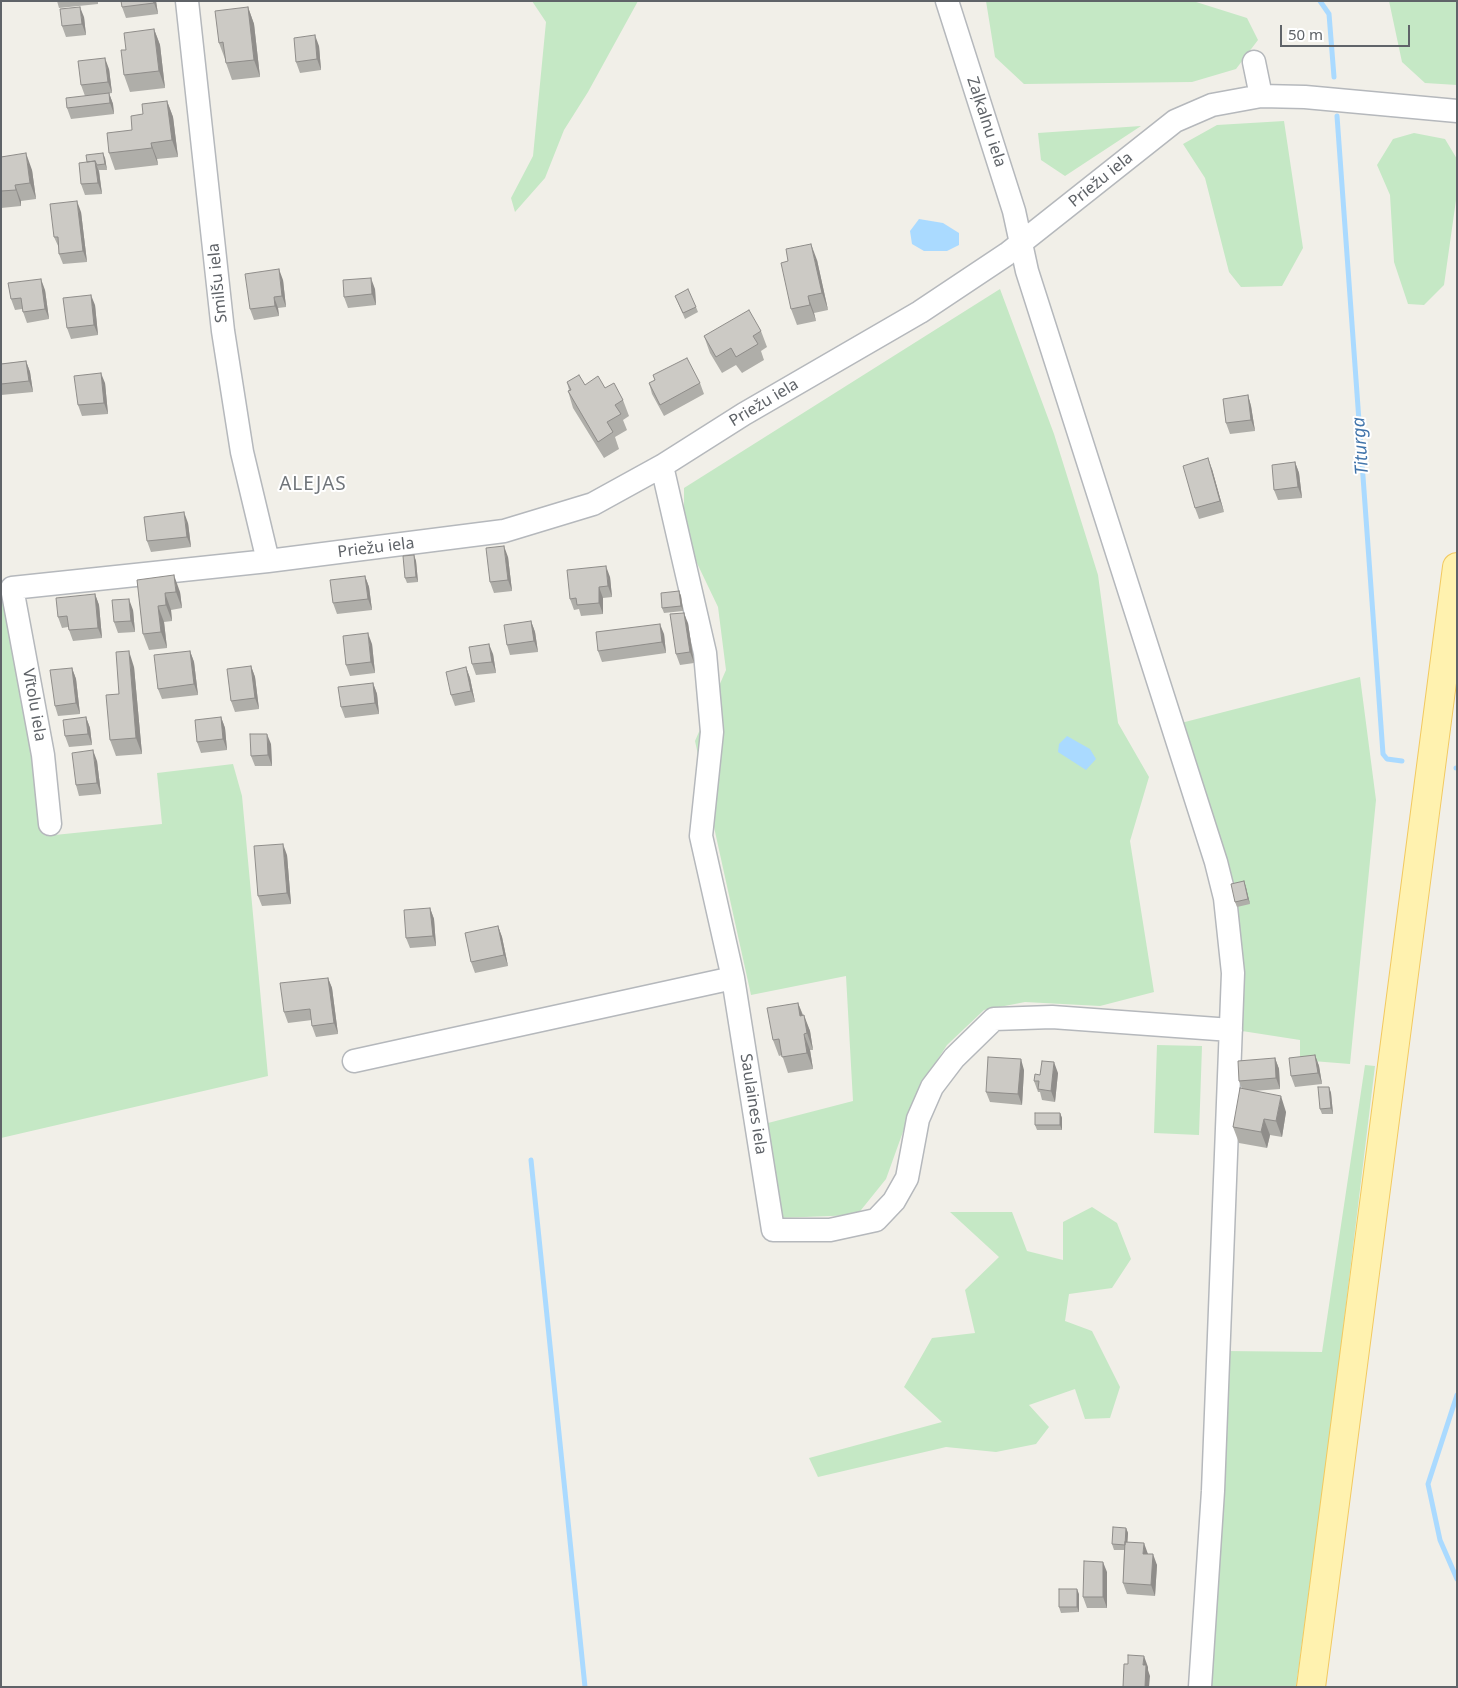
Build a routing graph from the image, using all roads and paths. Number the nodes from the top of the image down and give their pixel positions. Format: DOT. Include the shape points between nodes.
graph roads {
  1 [pos="187,1"];
  2 [pos="947,1"];
  3 [pos="1254,62"];
  4 [pos="1261,96"];
  5 [pos="1457,110"];
  6 [pos="1022,243"];
  7 [pos="662,466"];
  8 [pos="268,561"];
  9 [pos="1457,567"];
  10 [pos="12,588"];
  11 [pos="50,824"];
  12 [pos="733,978"];
  13 [pos="1231,1030"];
  14 [pos="354,1061"];
  15 [pos="1200,1687"];
  16 [pos="1312,1687"];
  1 -- 8 [label="street, Smilšu iela" via="223,331 242,452"];
  2 -- 6 [label="street, Zaļkalnu iela"];
  3 -- 4 [label="street"];
  4 -- 5 [label="street, Priežu iela"];
  4 -- 6 [label="street, Priežu iela" via="1212,105 1175,121"];
  6 -- 7 [label="street, Priežu iela" via="920,312 744,414"];
  6 -- 13 [label="street, Zaļkalnu iela" via="1027,271 1216,862 1231,943"];
  7 -- 8 [label="street, Priežu iela" via="593,504 504,531"];
  7 -- 12 [label="street, Saulaines iela" via="705,653 712,732 700,836"];
  8 -- 10 [label="street, Priežu iela"];
  9 -- 16 [label="main road"];
  10 -- 11 [label="street, Vītolu iela" via="43,755"];
  12 -- 13 [label="street, Saulaines iela" via="773,1230 830,1230 876,1220 894,1201 907,1178 918,1119 932,1087 954,1058 994,1019 1052,1017"];
  12 -- 14 [label="street"];
  13 -- 15 [label="street, Zaļkalnu iela" via="1213,1490"];
}
